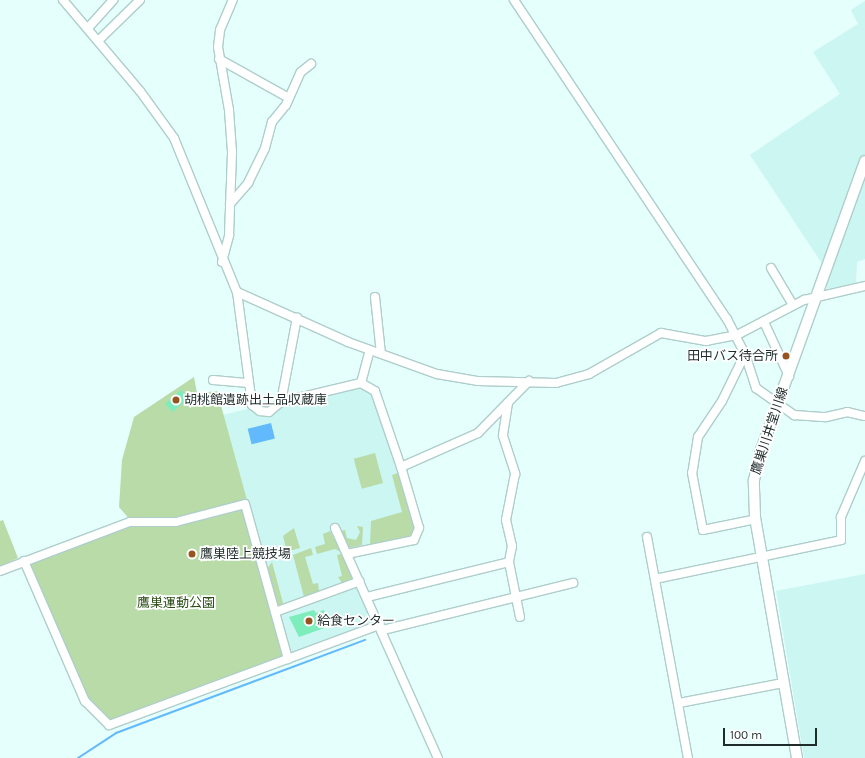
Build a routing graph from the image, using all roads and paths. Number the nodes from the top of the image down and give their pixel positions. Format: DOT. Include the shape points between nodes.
graph roads {
  1 [pos="64,0"];
  2 [pos="113,0"];
  3 [pos="140,0"];
  4 [pos="233,0"];
  5 [pos="514,0"];
  6 [pos="88,28"];
  7 [pos="99,40"];
  8 [pos="219,59"];
  9 [pos="311,64"];
  10 [pos="289,98"];
  11 [pos="865,161"];
  12 [pos="230,204"];
  13 [pos="222,262"];
  14 [pos="770,268"];
  15 [pos="865,286"];
  16 [pos="237,292"];
  17 [pos="818,295"];
  18 [pos="375,297"];
  19 [pos="793,305"];
  20 [pos="297,317"];
  21 [pos="764,322"];
  22 [pos="737,335"];
  23 [pos="370,350"];
  24 [pos="381,354"];
  25 [pos="746,354"];
  26 [pos="789,376"];
  27 [pos="213,380"];
  28 [pos="529,381"];
  29 [pos="249,383"];
  30 [pos="362,383"];
  31 [pos="281,402"];
  32 [pos="508,403"];
  33 [pos="778,406"];
  34 [pos="865,416"];
  35 [pos="865,461"];
  36 [pos="402,467"];
  37 [pos="756,519"];
  38 [pos="336,528"];
  39 [pos="647,537"];
  40 [pos="347,554"];
  41 [pos="762,557"];
  42 [pos="24,561"];
  43 [pos="509,562"];
  44 [pos="0,571"];
  45 [pos="655,579"];
  46 [pos="360,581"];
  47 [pos="572,583"];
  48 [pos="367,597"];
  49 [pos="517,599"];
  50 [pos="275,612"];
  51 [pos="520,617"];
  52 [pos="382,627"];
  53 [pos="288,660"];
  54 [pos="783,683"];
  55 [pos="679,703"];
  56 [pos="438,758"];
  57 [pos="688,758"];
  58 [pos="797,758"];
  1 -- 6 [label="street"];
  2 -- 6 [label="street"];
  3 -- 7 [label="street"];
  4 -- 8 [label="street" via="220,30"];
  5 -- 22 [label="street" via="634,174"];
  6 -- 7 [label="street"];
  7 -- 13 [label="street" via="174,138"];
  8 -- 10 [label="street"];
  8 -- 12 [label="street" via="229,110"];
  9 -- 10 [label="street" via="302,72"];
  10 -- 12 [label="street" via="272,122 265,148 248,182"];
  11 -- 17 [label="main road, 鷹巣川井堂川線"];
  12 -- 13 [label="street"];
  13 -- 16 [label="street"];
  14 -- 19 [label="street"];
  15 -- 17 [label="street"];
  16 -- 20 [label="street"];
  16 -- 29 [label="street"];
  17 -- 19 [label="street"];
  17 -- 26 [label="main road, 鷹巣川井堂川線"];
  18 -- 24 [label="street"];
  19 -- 21 [label="street"];
  20 -- 23 [label="street"];
  20 -- 31 [label="street"];
  21 -- 22 [label="street"];
  21 -- 26 [label="street"];
  22 -- 25 [label="street"];
  22 -- 28 [label="street" via="706,341 661,333 578,379 556,383"];
  23 -- 24 [label="street"];
  23 -- 30 [label="street"];
  24 -- 28 [label="street" via="463,379"];
  25 -- 33 [label="street" via="756,388"];
  25 -- 37 [label="street" via="722,401 698,437 692,473 703,530"];
  26 -- 33 [label="main road, 鷹巣川井堂川線"];
  27 -- 29 [label="street"];
  28 -- 32 [label="street"];
  29 -- 31 [label="street" via="252,404 260,411 269,412"];
  30 -- 31 [label="street"];
  30 -- 36 [label="street" via="375,391"];
  32 -- 36 [label="street" via="475,436 446,445"];
  32 -- 43 [label="street" via="503,436 515,474 506,520 512,546"];
  33 -- 34 [label="street" via="802,416 826,417 847,412"];
  33 -- 37 [label="main road, 鷹巣川井堂川線" via="755,471"];
  35 -- 41 [label="street" via="842,517 842,540"];
  36 -- 40 [label="street" via="415,507 417,536"];
  37 -- 41 [label="main road, 鷹巣川井堂川線"];
  38 -- 40 [label="street"];
  39 -- 45 [label="street"];
  40 -- 46 [label="street"];
  41 -- 45 [label="street"];
  41 -- 54 [label="main road, 鷹巣川井堂川線"];
  42 -- 44 [label="street"];
  42 -- 50 [label="street" via="130,522 176,522 245,504"];
  42 -- 53 [label="street" via="85,701 109,725"];
  43 -- 48 [label="street"];
  43 -- 49 [label="street"];
  45 -- 55 [label="street"];
  46 -- 48 [label="street"];
  46 -- 50 [label="street"];
  47 -- 49 [label="street"];
  48 -- 52 [label="street"];
  49 -- 51 [label="street"];
  49 -- 52 [label="street"];
  50 -- 53 [label="street"];
  52 -- 53 [label="street"];
  52 -- 56 [label="street"];
  54 -- 55 [label="street"];
  54 -- 58 [label="main road, 鷹巣川井堂川線"];
  55 -- 57 [label="street"];
}
